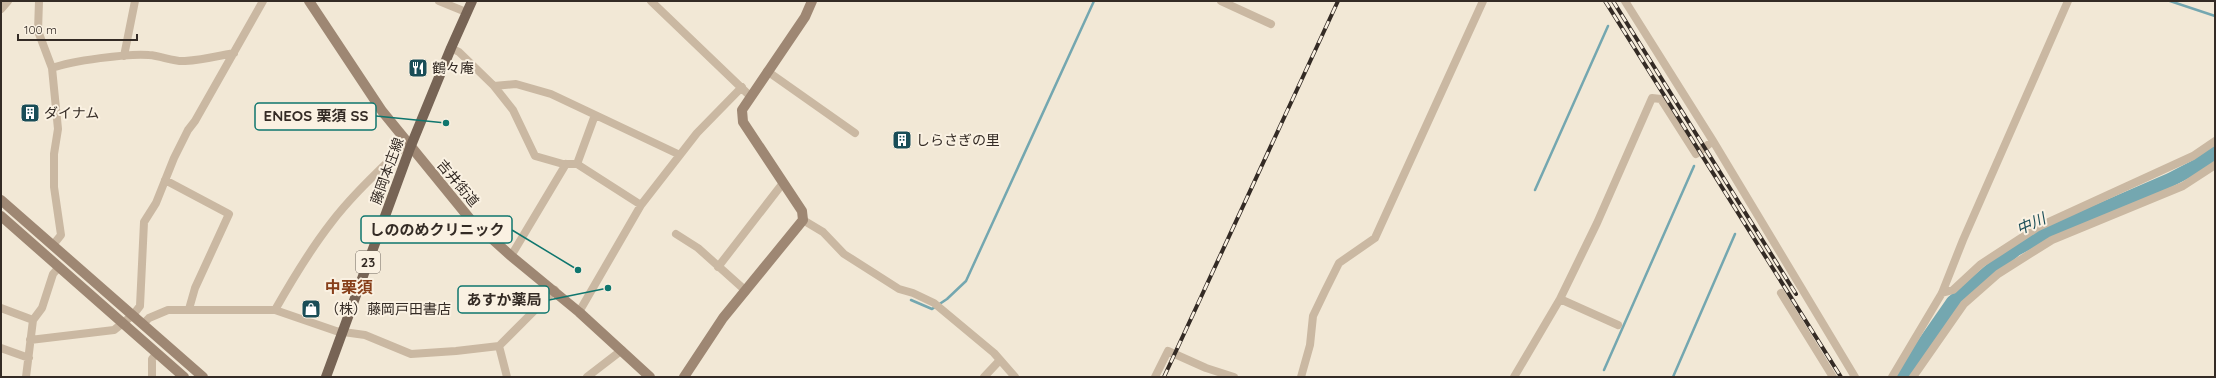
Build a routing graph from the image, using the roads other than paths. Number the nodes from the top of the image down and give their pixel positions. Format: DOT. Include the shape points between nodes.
graph roads {
  1 [pos="8,1"];
  2 [pos="39,1"];
  3 [pos="135,1"];
  4 [pos="263,1"];
  5 [pos="309,1"];
  6 [pos="439,1"];
  7 [pos="651,1"];
  8 [pos="812,1"];
  9 [pos="1221,1"];
  10 [pos="1483,1"];
  11 [pos="1625,1"];
  12 [pos="2068,1"];
  13 [pos="472,2"];
  14 [pos="1,9"];
  15 [pos="466,12"];
  16 [pos="1271,24"];
  17 [pos="451,48"];
  18 [pos="234,53"];
  19 [pos="124,56"];
  20 [pos="52,68"];
  21 [pos="767,71"];
  22 [pos="494,86"];
  23 [pos="742,87"];
  24 [pos="750,96"];
  25 [pos="596,115"];
  26 [pos="855,133"];
  27 [pos="2215,141"];
  28 [pos="1713,142"];
  29 [pos="408,146"];
  30 [pos="680,155"];
  31 [pos="566,164"];
  32 [pos="578,164"];
  33 [pos="2215,165"];
  34 [pos="165,180"];
  35 [pos="783,183"];
  36 [pos="1,200"];
  37 [pos="641,205"];
  38 [pos="1,216"];
  39 [pos="803,220"];
  40 [pos="676,234"];
  41 [pos="53,245"];
  42 [pos="510,256"];
  43 [pos="59,267"];
  44 [pos="718,267"];
  45 [pos="555,290"];
  46 [pos="746,291"];
  47 [pos="1781,293"];
  48 [pos="1942,293"];
  49 [pos="1560,299"];
  50 [pos="1,308"];
  51 [pos="189,309"];
  52 [pos="276,310"];
  53 [pos="579,312"];
  54 [pos="133,315"];
  55 [pos="33,320"];
  56 [pos="122,322"];
  57 [pos="143,324"];
  58 [pos="1618,326"];
  59 [pos="342,333"];
  60 [pos="30,340"];
  61 [pos="499,346"];
  62 [pos="1,348"];
  63 [pos="622,350"];
  64 [pos="157,353"];
  65 [pos="29,358"];
  66 [pos="1000,360"];
  67 [pos="26,377"];
  68 [pos="152,377"];
  69 [pos="184,377"];
  70 [pos="203,377"];
  71 [pos="326,377"];
  72 [pos="507,377"];
  73 [pos="587,377"];
  74 [pos="650,377"];
  75 [pos="684,377"];
  76 [pos="984,377"];
  77 [pos="1015,377"];
  78 [pos="1155,377"];
  79 [pos="1234,377"];
  80 [pos="1301,377"];
  81 [pos="1514,377"];
  82 [pos="1833,377"];
  83 [pos="1856,377"];
  84 [pos="1892,377"];
  85 [pos="1913,377"];
  1 -- 14 [label="street"];
  2 -- 20 [label="street" via="38,31"];
  3 -- 19 [label="street"];
  4 -- 18 [label="street"];
  5 -- 29 [label="street, 吉井街道"];
  6 -- 15 [label="street"];
  7 -- 23 [label="street"];
  8 -- 21 [label="street" via="805,16"];
  9 -- 16 [label="street"];
  10 -- 80 [label="street" via="1375,238 1339,263 1325,291 1313,316 1310,345"];
  11 -- 28 [label="street"];
  12 -- 48 [label="street" via="1962,240"];
  13 -- 15 [label="main road, 藤岡本庄線 / 23"];
  15 -- 17 [label="main road, 藤岡本庄線 / 23"];
  17 -- 22 [label="street" via="460,52"];
  17 -- 29 [label="main road, 藤岡本庄線 / 23"];
  18 -- 19 [label="street" via="185,61 150,55"];
  18 -- 34 [label="street" via="188,130"];
  19 -- 20 [label="street" via="63,64"];
  20 -- 41 [label="street" via="58,129 54,154 54,187 61,235"];
  21 -- 24 [label="street"];
  21 -- 26 [label="street"];
  22 -- 25 [label="street" via="516,84 551,94"];
  22 -- 31 [label="street" via="513,110 535,156"];
  23 -- 24 [label="street"];
  23 -- 30 [label="street" via="697,133"];
  24 -- 35 [label="street" via="742,110 743,122"];
  25 -- 30 [label="street"];
  25 -- 32 [label="street"];
  27 -- 48 [label="street" via="2194,156 2038,227 1981,264 1952,290"];
  28 -- 49 [label="street" via="1696,154 1661,99 1652,98 1597,223"];
  28 -- 83 [label="street"];
  29 -- 42 [label="street, 吉井街道" via="470,219"];
  29 -- 52 [label="street" via="373,176 332,223 293,279"];
  29 -- 59 [label="main road, 藤岡本庄線 / 23"];
  30 -- 37 [label="street"];
  31 -- 32 [label="street"];
  31 -- 42 [label="street"];
  32 -- 37 [label="street"];
  33 -- 85 [label="street" via="2183,186 2052,240 1998,274 1964,304"];
  34 -- 51 [label="street" via="230,214 195,288"];
  34 -- 54 [label="street" via="156,203 144,222 140,306"];
  35 -- 39 [label="street" via="802,211"];
  35 -- 44 [label="street"];
  36 -- 41 [label="street"];
  37 -- 53 [label="street"];
  38 -- 43 [label="street"];
  39 -- 46 [label="street"];
  39 -- 66 [label="street" via="823,232 844,254 900,289 934,303"];
  40 -- 44 [label="street" via="698,248"];
  41 -- 54 [label="street"];
  42 -- 45 [label="street, 吉井街道"];
  43 -- 55 [label="street" via="53,274 42,308"];
  43 -- 56 [label="street"];
  44 -- 46 [label="street"];
  45 -- 53 [label="street, 吉井街道"];
  45 -- 61 [label="street"];
  46 -- 75 [label="street" via="723,318"];
  47 -- 82 [label="street"];
  48 -- 84 [label="street"];
  49 -- 58 [label="street"];
  49 -- 81 [label="street"];
  50 -- 55 [label="street"];
  51 -- 52 [label="street"];
  51 -- 57 [label="street" via="168,310 149,318"];
  52 -- 59 [label="street"];
  53 -- 63 [label="street, 吉井街道"];
  54 -- 56 [label="street"];
  54 -- 57 [label="street"];
  55 -- 60 [label="street"];
  56 -- 60 [label="street" via="114,330"];
  56 -- 64 [label="street"];
  57 -- 70 [label="street"];
  59 -- 61 [label="street" via="365,335 411,354"];
  59 -- 71 [label="main road, 藤岡本庄線 / 23"];
  60 -- 65 [label="street"];
  61 -- 72 [label="street"];
  62 -- 65 [label="street"];
  63 -- 73 [label="street"];
  63 -- 74 [label="street, 吉井街道"];
  64 -- 68 [label="street" via="152,359"];
  64 -- 69 [label="street"];
  65 -- 67 [label="street"];
  66 -- 76 [label="street"];
  66 -- 77 [label="street"];
  78 -- 79 [label="street" via="1168,351"];
}
